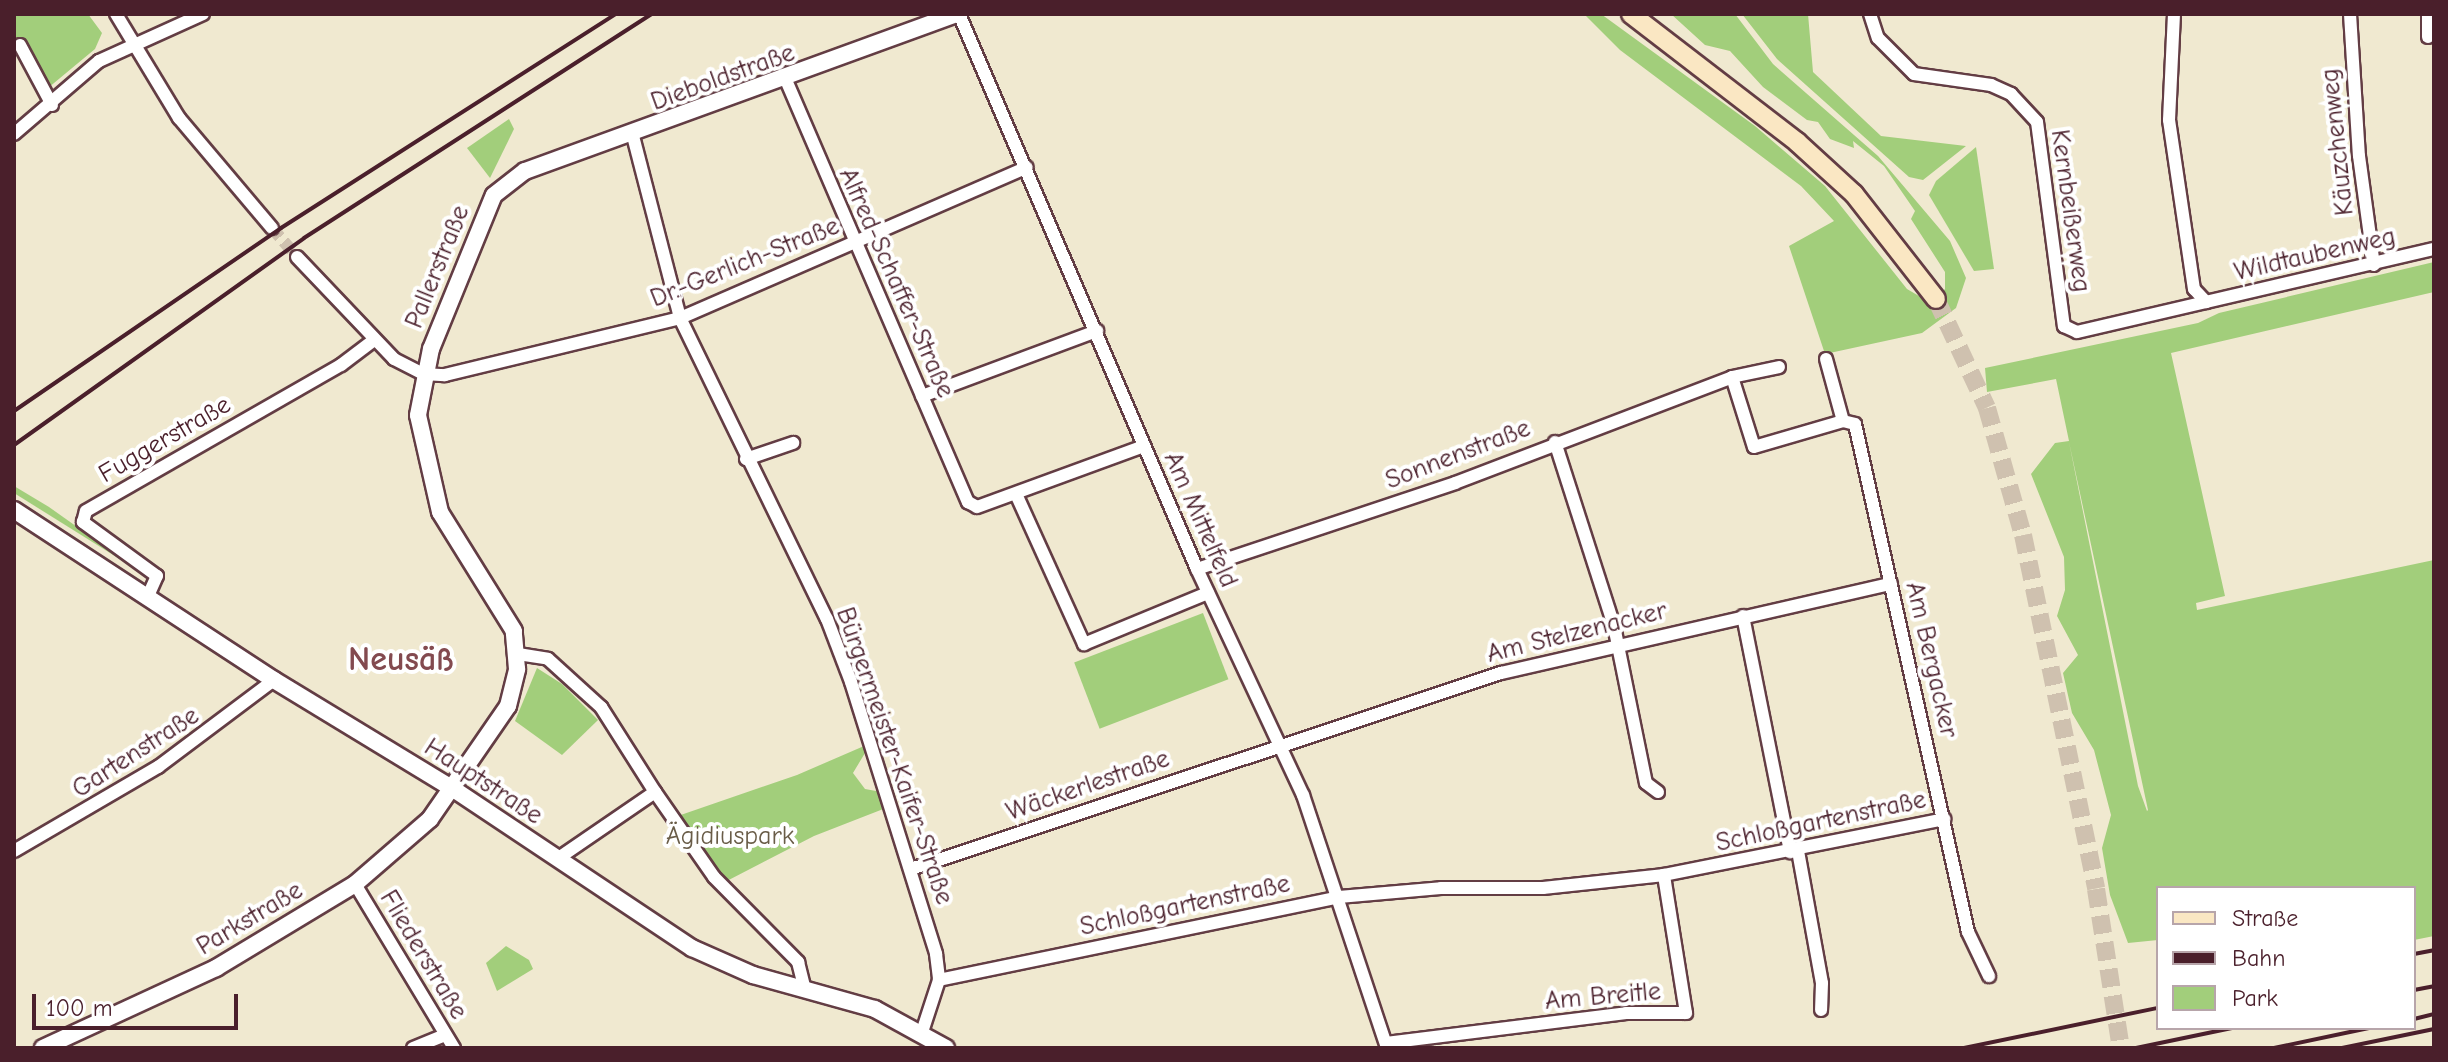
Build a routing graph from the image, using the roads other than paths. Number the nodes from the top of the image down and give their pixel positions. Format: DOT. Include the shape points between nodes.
graph roads {
  1 [pos="116,14"];
  2 [pos="203,14"];
  3 [pos="958,14"];
  4 [pos="1631,14"];
  5 [pos="1870,14"];
  6 [pos="2174,14"];
  7 [pos="2350,14"];
  8 [pos="2428,14"];
  9 [pos="2428,37"];
  10 [pos="135,41"];
  11 [pos="20,45"];
  12 [pos="786,80"];
  13 [pos="52,105"];
  14 [pos="14,134"];
  15 [pos="633,136"];
  16 [pos="1027,167"];
  17 [pos="505,184"];
  18 [pos="272,228"];
  19 [pos="855,241"];
  20 [pos="2434,249"];
  21 [pos="297,257"];
  22 [pos="2374,265"];
  23 [pos="1936,299"];
  24 [pos="2206,302"];
  25 [pos="680,318"];
  26 [pos="1097,331"];
  27 [pos="374,340"];
  28 [pos="1826,359"];
  29 [pos="1779,367"];
  30 [pos="423,374"];
  31 [pos="1732,377"];
  32 [pos="922,396"];
  33 [pos="1843,421"];
  34 [pos="1555,442"];
  35 [pos="793,443"];
  36 [pos="1144,446"];
  37 [pos="746,459"];
  38 [pos="1016,494"];
  39 [pos="14,510"];
  40 [pos="1197,569"];
  41 [pos="1891,584"];
  42 [pos="1208,593"];
  43 [pos="148,596"];
  44 [pos="1743,616"];
  45 [pos="1615,645"];
  46 [pos="518,654"];
  47 [pos="274,680"];
  48 [pos="1279,744"];
  49 [pos="455,790"];
  50 [pos="655,792"];
  51 [pos="1658,792"];
  52 [pos="1944,819"];
  53 [pos="14,851"];
  54 [pos="1794,851"];
  55 [pos="557,859"];
  56 [pos="911,869"];
  57 [pos="1664,875"];
  58 [pos="355,884"];
  59 [pos="1339,897"];
  60 [pos="1989,976"];
  61 [pos="939,980"];
  62 [pos="805,990"];
  63 [pos="1821,1010"];
  64 [pos="922,1032"];
  65 [pos="442,1036"];
  66 [pos="1387,1046"];
  67 [pos="43,1048"];
  68 [pos="413,1048"];
  69 [pos="454,1048"];
  70 [pos="946,1048"];
  1 -- 10 [label="street"];
  2 -- 10 [label="street"];
  3 -- 12 [label="street, Dieboldstraße"];
  3 -- 16 [label="street, Am Mittelfeld"];
  4 -- 23 [label="main road" via="1833,174 1887,231"];
  5 -- 24 [label="street, Kernbeißerweg" via="1878,38 1914,74 1991,85 2011,94 2037,122 2064,326 2077,332"];
  6 -- 24 [label="street" via="2169,120 2194,286"];
  7 -- 22 [label="street, Käuzchenweg" via="2359,156"];
  8 -- 9 [label="street"];
  10 -- 13 [label="street" via="99,61"];
  10 -- 18 [label="street" via="179,118"];
  11 -- 13 [label="street"];
  12 -- 15 [label="street, Dieboldstraße"];
  12 -- 19 [label="street, Alfred-Schaffer-Straße"];
  13 -- 14 [label="street"];
  15 -- 17 [label="street, Dieboldstraße" via="525,171"];
  15 -- 25 [label="street, Bürgermeister-Kaifer-Straße"];
  16 -- 19 [label="street, Dr.-Gerlich-Straße"];
  16 -- 26 [label="street, Am Mittelfeld"];
  17 -- 30 [label="street, Pallerstraße" via="485,213"];
  19 -- 25 [label="street, Dr.-Gerlich-Straße"];
  19 -- 32 [label="street, Alfred-Schaffer-Straße"];
  20 -- 22 [label="street, Wildtaubenweg"];
  21 -- 27 [label="street"];
  22 -- 24 [label="street, Wildtaubenweg"];
  25 -- 30 [label="street, Dr.-Gerlich-Straße" via="458,374"];
  25 -- 37 [label="street, Bürgermeister-Kaifer-Straße"];
  26 -- 32 [label="street"];
  26 -- 36 [label="street, Am Mittelfeld"];
  27 -- 30 [label="street" via="394,359"];
  27 -- 43 [label="street, Fuggerstraße" via="341,365 82,517 157,576"];
  28 -- 33 [label="street, Am Bergacker"];
  29 -- 31 [label="street, Sonnenstraße"];
  30 -- 46 [label="street, Pallerstraße" via="420,432 440,512 509,619"];
  31 -- 33 [label="street" via="1754,447"];
  31 -- 34 [label="street, Sonnenstraße"];
  32 -- 38 [label="street, Alfred-Schaffer-Straße" via="968,502 977,507"];
  33 -- 41 [label="street, Am Bergacker" via="1855,424"];
  34 -- 40 [label="street, Sonnenstraße" via="1455,483"];
  34 -- 45 [label="street" via="1597,564"];
  35 -- 37 [label="street"];
  36 -- 38 [label="street"];
  36 -- 40 [label="street, Am Mittelfeld"];
  37 -- 56 [label="street, Bürgermeister-Kaifer-Straße" via="840,648"];
  38 -- 42 [label="street" via="1084,644"];
  39 -- 43 [label="street, Hauptstraße"];
  40 -- 42 [label="street, Am Mittelfeld"];
  41 -- 44 [label="street, Am Stelzenacker"];
  41 -- 52 [label="street, Am Bergacker"];
  42 -- 48 [label="street, Am Mittelfeld"];
  43 -- 47 [label="street, Hauptstraße"];
  44 -- 45 [label="street, Am Stelzenacker"];
  44 -- 54 [label="street"];
  45 -- 48 [label="street, Am Stelzenacker" via="1501,673"];
  45 -- 51 [label="street" via="1646,783"];
  46 -- 49 [label="street, Parkstraße" via="508,706"];
  46 -- 50 [label="street" via="548,659 601,707"];
  47 -- 49 [label="street, Hauptstraße"];
  47 -- 53 [label="street, Gartenstraße" via="158,767"];
  48 -- 56 [label="street, Wäckerlestraße"];
  48 -- 59 [label="street, Am Mittelfeld" via="1325,848"];
  49 -- 55 [label="street, Hauptstraße"];
  49 -- 58 [label="street, Parkstraße" via="430,819"];
  50 -- 55 [label="street"];
  50 -- 62 [label="street" via="714,877 798,962"];
  52 -- 54 [label="street, Schloßgartenstraße"];
  52 -- 60 [label="street, Am Bergacker" via="1971,942"];
  54 -- 57 [label="street, Schloßgartenstraße"];
  54 -- 63 [label="street" via="1822,983"];
  55 -- 62 [label="street, Hauptstraße" via="711,958"];
  56 -- 61 [label="street, Bürgermeister-Kaifer-Straße"];
  57 -- 59 [label="street, Schloßgartenstraße"];
  57 -- 66 [label="street, Am Breitle" via="1686,1013 1626,1013"];
  58 -- 65 [label="street, Fliederstraße"];
  58 -- 67 [label="street, Parkstraße" via="216,968"];
  59 -- 61 [label="street, Schloßgartenstraße"];
  59 -- 66 [label="street, Am Mittelfeld"];
  61 -- 64 [label="street"];
  62 -- 64 [label="street, Hauptstraße" via="875,1009"];
  64 -- 70 [label="street, Hauptstraße"];
  65 -- 68 [label="street"];
  65 -- 69 [label="street, Fliederstraße"];
}
